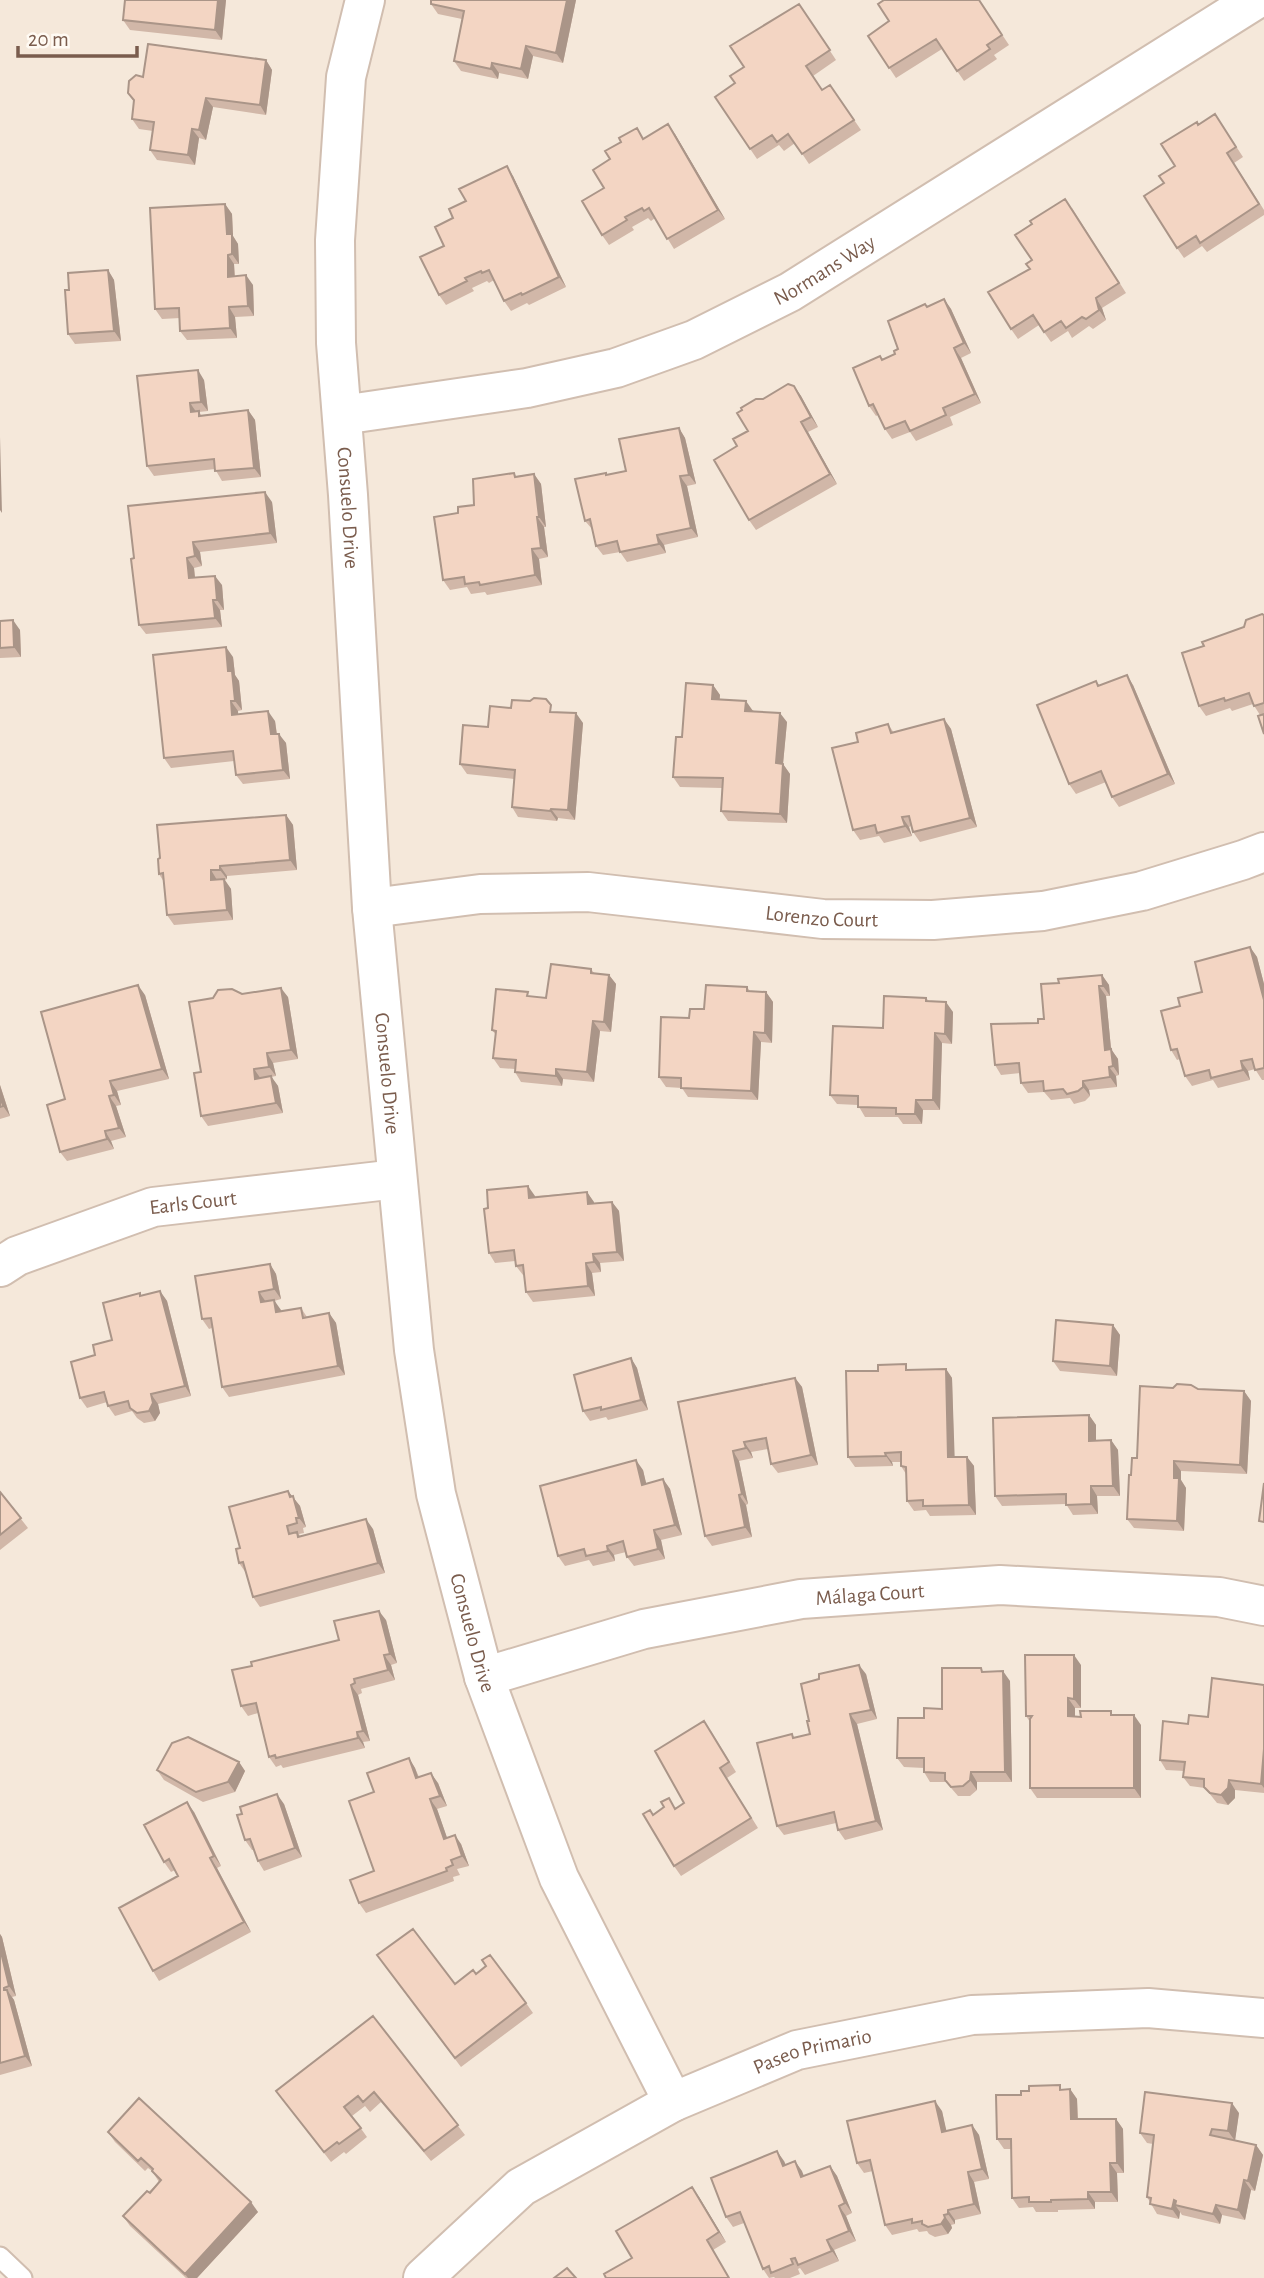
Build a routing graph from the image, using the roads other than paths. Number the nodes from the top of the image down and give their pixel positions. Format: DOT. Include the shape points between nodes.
graph roads {
  1 [pos="365,0"];
  2 [pos="1255,0"];
  3 [pos="342,415"];
  4 [pos="1264,852"];
  5 [pos="372,908"];
  6 [pos="397,1179"];
  7 [pos="0,1267"];
  8 [pos="1264,1606"];
  9 [pos="484,1677"];
  10 [pos="1264,2018"];
  11 [pos="673,2102"];
  12 [pos="0,2257"];
  13 [pos="22,2278"];
  14 [pos="423,2278"];
  1 -- 3 [label="street, Consuelo Drive" via="346,77 335,240"];
  2 -- 3 [label="street, Normans Way" via="790,292 694,340 616,368 527,388"];
  3 -- 5 [label="street, Consuelo Drive"];
  4 -- 5 [label="street, Lorenzo Court" via="1130,894 1043,911 933,920 823,919 588,892 480,894"];
  5 -- 6 [label="street, Consuelo Drive"];
  6 -- 7 [label="street, Earls Court" via="153,1207 17,1256"];
  6 -- 9 [label="street, Consuelo Drive" via="414,1350 436,1494"];
  8 -- 9 [label="street, Málaga Court" via="1219,1597 1000,1585 801,1599 644,1629"];
  9 -- 11 [label="street, Consuelo Drive" via="559,1878"];
  10 -- 11 [label="street, Paseo Primario" via="1148,2008 972,2015 797,2050"];
  11 -- 14 [label="street, Paseo Primario" via="521,2187"];
  12 -- 13 [label="lane"];
}
